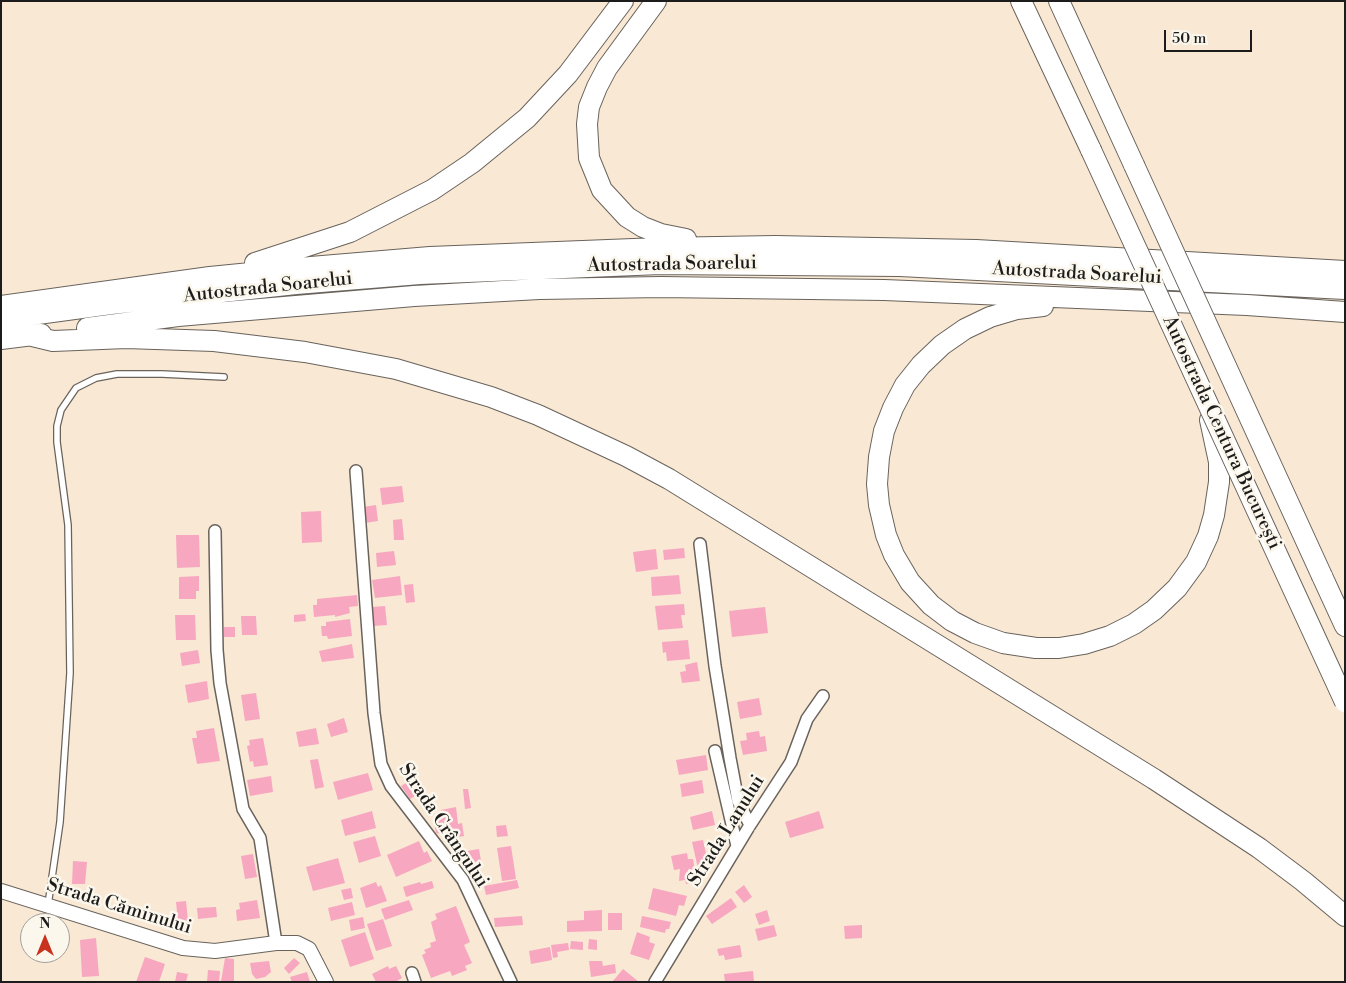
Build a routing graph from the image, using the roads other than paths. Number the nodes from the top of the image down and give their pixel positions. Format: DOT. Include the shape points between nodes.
graph roads {
  1 [pos="623,1"];
  2 [pos="656,1"];
  3 [pos="1021,1"];
  4 [pos="1059,1"];
  5 [pos="775,246"];
  6 [pos="1345,262"];
  7 [pos="1303,268"];
  8 [pos="1345,271"];
  9 [pos="210,277"];
  10 [pos="1345,289"];
  11 [pos="1112,299"];
  12 [pos="1,306"];
  13 [pos="1301,309"];
  14 [pos="1345,312"];
  15 [pos="1,320"];
  16 [pos="1345,322"];
  17 [pos="28,335"];
  18 [pos="1,340"];
  19 [pos="224,376"];
  20 [pos="1200,387"];
  21 [pos="356,471"];
  22 [pos="215,530"];
  23 [pos="700,544"];
  24 [pos="1322,576"];
  25 [pos="1345,610"];
  26 [pos="1345,626"];
  27 [pos="823,696"];
  28 [pos="1345,702"];
  29 [pos="715,751"];
  30 [pos="750,825"];
  31 [pos="737,846"];
  32 [pos="1,891"];
  33 [pos="48,905"];
  34 [pos="1345,916"];
  35 [pos="276,943"];
  36 [pos="326,982"];
  37 [pos="511,982"];
  38 [pos="655,982"];
  1 -- 9 [label="highway" via="568,74 499,143 472,163 424,194 350,232"];
  2 -- 5 [label="highway" via="607,68 589,107 587,143 596,178 613,204 627,217 661,234 682,239"];
  3 -- 20 [label="highway, Autostrada Centura București, bridge"];
  4 -- 24 [label="highway, Autostrada Centura București, bridge"];
  5 -- 7 [label="highway" via="976,250"];
  5 -- 9 [label="highway" via="430,257"];
  6 -- 7 [label="highway"];
  7 -- 8 [label="highway"];
  9 -- 12 [label="highway"];
  10 -- 15 [label="highway, Autostrada Soarelui" via="900,266 660,264 430,274 296,284 111,304"];
  11 -- 13 [label="highway, Autostrada Soarelui"];
  11 -- 17 [label="highway, Autostrada Soarelui" via="773,287 539,289 300,304"];
  11 -- 20 [label="highway, bridge" via="1083,306 1008,311 973,324 921,364 901,392 887,423 879,457 877,484 881,516 894,555 910,582 931,605 952,621 986,638 1013,646 1036,648 1084,644 1110,636 1154,610 1176,588 1201,551 1217,498 1217,448"];
  13 -- 14 [label="highway, Autostrada Soarelui"];
  13 -- 16 [label="highway" via="1335,322"];
  17 -- 18 [label="highway, Autostrada Soarelui"];
  17 -- 34 [label="highway" via="53,341 144,338 257,345 351,359 491,397 582,435 669,479 1207,813 1304,881"];
  19 -- 33 [label="lane" via="126,374 96,378 76,388 61,410 57,442 68,525 70,673 60,822"];
  20 -- 28 [label="highway, Autostrada Centura București, bridge"];
  21 -- 37 [label="street, Strada Crângului" via="374,713 385,775 463,880"];
  22 -- 35 [label="street" via="219,678 243,809 260,838"];
  23 -- 30 [label="street" via="730,758 738,801"];
  24 -- 25 [label="highway"];
  24 -- 26 [label="highway, Autostrada Centura București"];
  27 -- 30 [label="street, Strada Lanului" via="807,720 792,762"];
  29 -- 31 [label="street"];
  30 -- 31 [label="street, Strada Lanului"];
  31 -- 38 [label="street, Strada Lanului"];
  32 -- 33 [label="street, Strada Căminului"];
  33 -- 35 [label="street, Strada Căminului" via="183,948 215,950"];
  35 -- 36 [label="street, Strada Căminului" via="304,945 314,955"];
}
